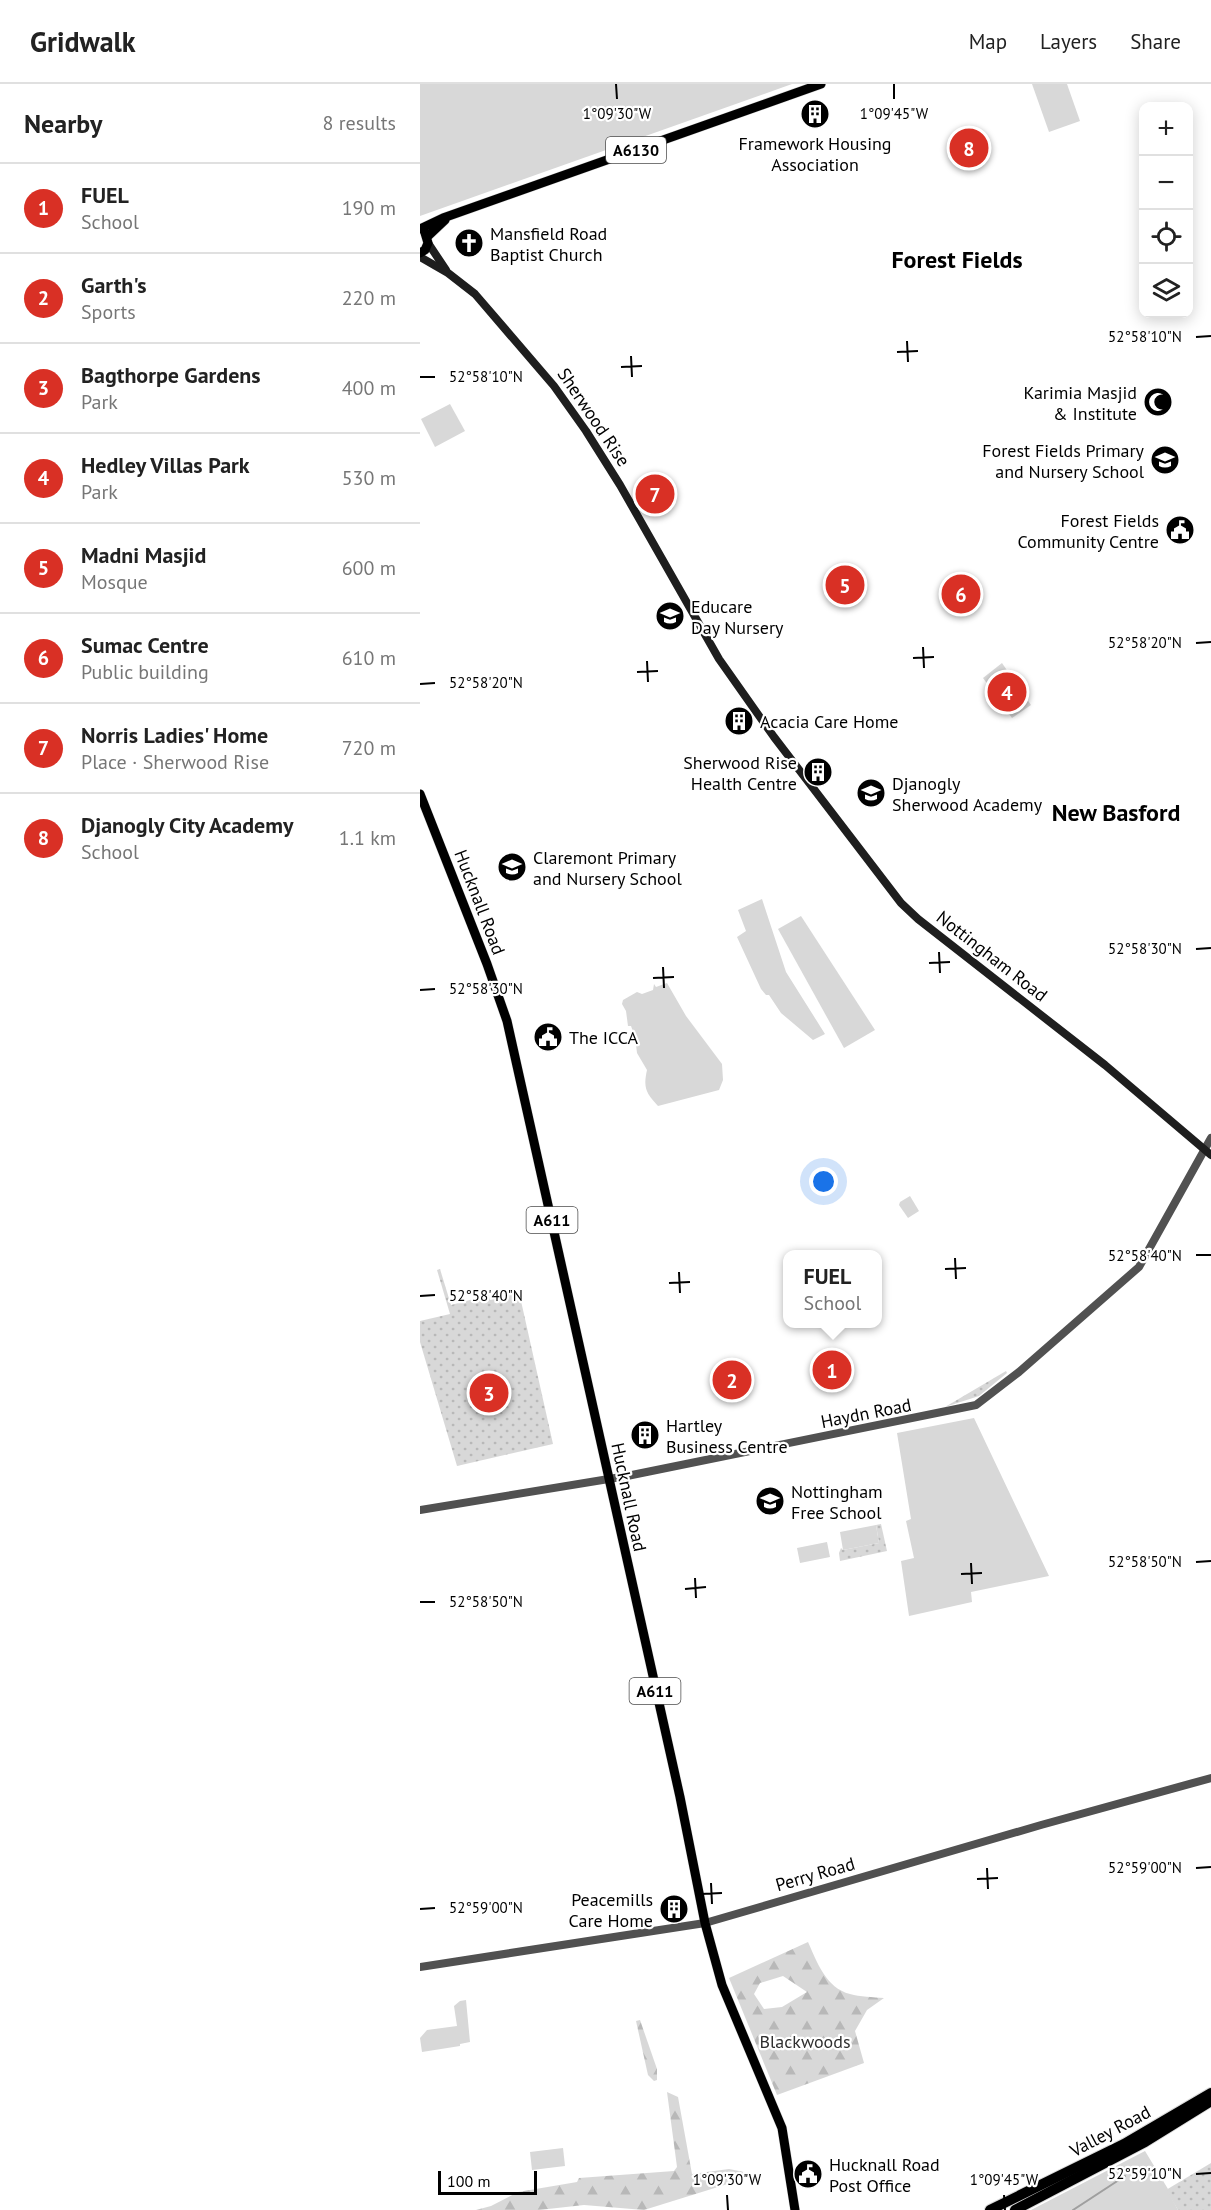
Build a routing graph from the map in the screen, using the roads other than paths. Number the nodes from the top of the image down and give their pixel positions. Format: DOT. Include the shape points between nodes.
graph roads {
  1 [pos="821,84"];
  2 [pos="424,235"];
  3 [pos="420,255"];
  4 [pos="448,273"];
  5 [pos="785,751"];
  6 [pos="420,794"];
  7 [pos="1211,1138"];
  8 [pos="1207,1153"];
  9 [pos="608,1479"];
  10 [pos="420,1510"];
  11 [pos="1211,1778"];
  12 [pos="705,1923"];
  13 [pos="420,1967"];
  14 [pos="1211,2093"];
  15 [pos="1211,2101"];
  16 [pos="795,2210"];
  17 [pos="990,2210"];
  18 [pos="1015,2210"];
  1 -- 2 [label="main road, A6130" via="451,214 433,221"];
  2 -- 3 [label="main road" via="425,250"];
  2 -- 4 [label="main road, Sherwood Rise"];
  3 -- 4 [label="main road, Sherwood Rise"];
  4 -- 5 [label="main road, Sherwood Rise" via="493,313 586,431 710,645"];
  5 -- 8 [label="main road, Nottingham Road" via="911,914 1105,1065"];
  6 -- 9 [label="main road, Hucknall Road / A611" via="507,1021"];
  7 -- 8 [label="street, Haydn Road"];
  8 -- 9 [label="street, Haydn Road" via="1139,1267 976,1405"];
  9 -- 10 [label="street, Haydn Road"];
  9 -- 12 [label="main road, Hucknall Road / A611"];
  11 -- 12 [label="street, Perry Road"];
  12 -- 13 [label="street, Perry Road"];
  12 -- 16 [label="main road, Hucknall Road / A611" via="729,2003 782,2128"];
  14 -- 17 [label="highway, Valley Road" via="1124,2144"];
  15 -- 18 [label="highway, Valley Road" via="1145,2142"];
}
